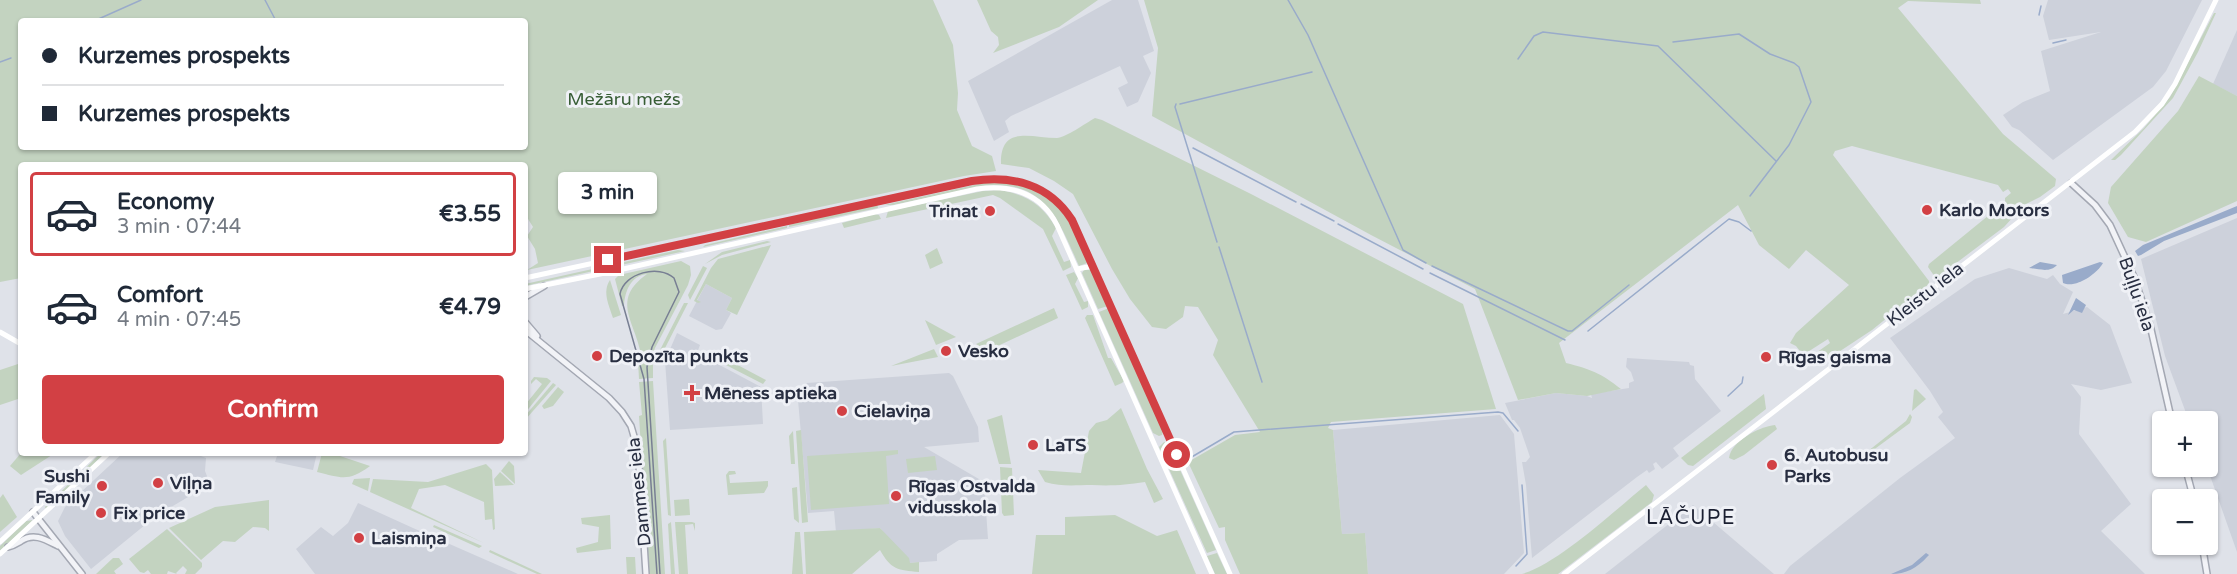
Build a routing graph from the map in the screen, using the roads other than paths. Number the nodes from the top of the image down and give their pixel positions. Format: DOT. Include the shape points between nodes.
graph roads {
  1 [pos="2216,0"];
  2 [pos="2071,183"];
  3 [pos="881,201"];
  4 [pos="882,210"];
  5 [pos="1093,266"];
  6 [pos="1077,269"];
  7 [pos="528,277"];
  8 [pos="547,285"];
  9 [pos="528,288"];
  10 [pos="528,295"];
  11 [pos="528,326"];
  12 [pos="0,332"];
  13 [pos="528,332"];
  14 [pos="18,342"];
  15 [pos="542,342"];
  16 [pos="2170,411"];
  17 [pos="1169,436"];
  18 [pos="1155,443"];
  19 [pos="93,456"];
  20 [pos="106,456"];
  21 [pos="33,512"];
  22 [pos="38,519"];
  23 [pos="0,542"];
  24 [pos="8,547"];
  25 [pos="62,549"];
  26 [pos="0,554"];
  27 [pos="2204,555"];
  28 [pos="82,574"];
  29 [pos="646,574"];
  30 [pos="1212,574"];
  31 [pos="1230,574"];
  32 [pos="1564,574"];
  33 [pos="2207,574"];
  1 -- 2 [label="main road, Kleistu iela" via="2162,104 2135,132"];
  2 -- 16 [label="street, Buļļu iela" via="2096,205 2110,225 2134,277 2150,325"];
  2 -- 32 [label="main road, Kleistu iela"];
  3 -- 4 [label="main road"];
  3 -- 5 [label="main road" via="985,179 1027,183 1064,208"];
  3 -- 7 [label="main road"];
  4 -- 6 [label="main road" via="984,188 1018,190 1038,200 1050,213"];
  4 -- 8 [label="main road"];
  5 -- 6 [label="main road"];
  5 -- 17 [label="main road"];
  6 -- 18 [label="main road"];
  8 -- 9 [label="main road"];
  8 -- 10 [label="street"];
  11 -- 15 [label="street, Dammes iela"];
  12 -- 14 [label="main road"];
  13 -- 15 [label="street, Dammes iela"];
  15 -- 29 [label="street, Dammes iela" via="616,405 631,426 638,450"];
  17 -- 18 [label="main road"];
  17 -- 31 [label="main road"];
  18 -- 30 [label="main road"];
  19 -- 21 [label="main road"];
  20 -- 22 [label="main road"];
  21 -- 22 [label="street"];
  21 -- 23 [label="main road"];
  22 -- 24 [label="main road"];
  22 -- 25 [label="street"];
  24 -- 25 [label="street" via="37,537"];
  24 -- 26 [label="main road"];
  25 -- 28 [label="street"];
  27 -- 33 [label="street"];
}
